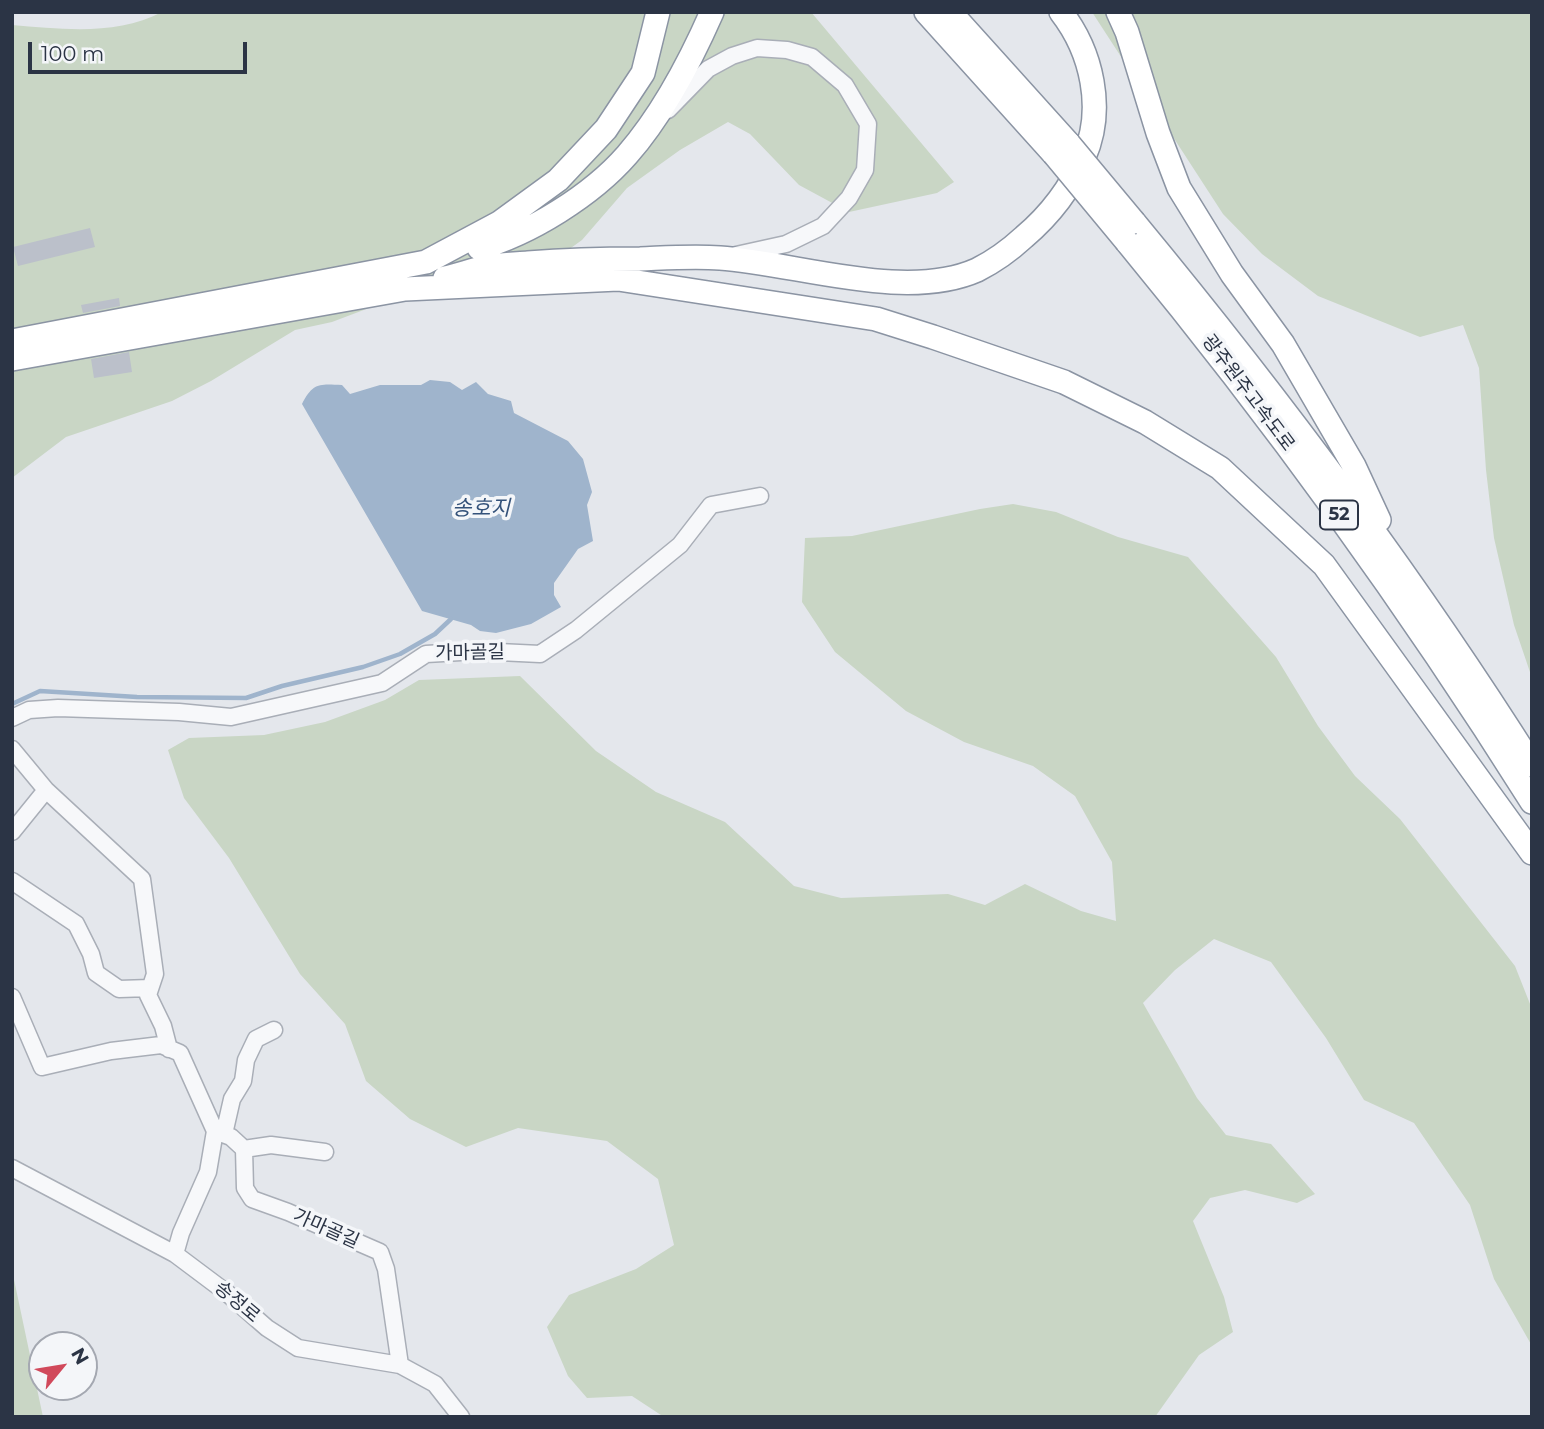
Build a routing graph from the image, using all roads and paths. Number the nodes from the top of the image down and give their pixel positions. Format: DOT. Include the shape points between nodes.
graph roads {
  1 [pos="659,12"];
  2 [pos="712,12"];
  3 [pos="926,12"];
  4 [pos="950,12"];
  5 [pos="1061,12"];
  6 [pos="1118,12"];
  7 [pos="646,132"];
  8 [pos="1061,149"];
  9 [pos="1131,232"];
  10 [pos="720,258"];
  11 [pos="426,262"];
  12 [pos="405,289"];
  13 [pos="12,341"];
  14 [pos="12,359"];
  15 [pos="760,496"];
  16 [pos="1406,576"];
  17 [pos="12,718"];
  18 [pos="12,749"];
  19 [pos="1532,765"];
  20 [pos="46,790"];
  21 [pos="1532,802"];
  22 [pos="12,832"];
  23 [pos="1532,853"];
  24 [pos="12,881"];
  25 [pos="150,988"];
  26 [pos="12,997"];
  27 [pos="274,1030"];
  28 [pos="169,1049"];
  29 [pos="219,1133"];
  30 [pos="244,1149"];
  31 [pos="325,1152"];
  32 [pos="12,1168"];
  33 [pos="175,1254"];
  34 [pos="400,1365"];
  35 [pos="461,1417"];
  1 -- 11 [label="highway" via="643,73 606,129 566,172 499,223"];
  2 -- 7 [label="highway"];
  3 -- 8 [label="highway, 광주원주고속도로 / 52"];
  4 -- 8 [label="highway, 광주원주고속도로 / 52"];
  5 -- 10 [label="highway" via="1083,50 1094,84 1092,134 1077,173 1052,210 1013,246 977,270 917,283"];
  6 -- 16 [label="highway" via="1179,188 1290,355 1354,466"];
  7 -- 10 [label="street" via="708,69 757,48 812,57 845,85 868,124 865,170 849,198 823,226 786,244"];
  7 -- 11 [label="highway" via="600,181 541,222 489,245"];
  8 -- 9 [label="highway, 광주원주고속도로 / 52, bridge"];
  9 -- 16 [label="highway, 광주원주고속도로 / 52" via="1229,336"];
  9 -- 21 [label="highway, 광주원주고속도로 / 52" via="1410,615"];
  10 -- 12 [label="highway" via="576,259 488,267"];
  11 -- 13 [label="highway"];
  12 -- 14 [label="highway"];
  12 -- 23 [label="highway" via="618,279 876,319 1064,382 1145,422 1220,468 1324,565"];
  15 -- 17 [label="street, 가마골길" via="711,505 680,545 540,654 426,654 382,683 231,717 58,709 29,710"];
  16 -- 19 [label="highway, 광주원주고속도로 / 52"];
  18 -- 20 [label="street"];
  20 -- 22 [label="street"];
  20 -- 25 [label="street" via="142,879 155,974"];
  24 -- 25 [label="street" via="76,924 96,973 119,989"];
  25 -- 28 [label="street" via="148,995"];
  26 -- 28 [label="street" via="42,1067 111,1051 162,1045"];
  27 -- 29 [label="street" via="256,1039"];
  28 -- 29 [label="street" via="180,1053"];
  29 -- 30 [label="street"];
  29 -- 33 [label="street"];
  30 -- 31 [label="street" via="271,1145"];
  30 -- 34 [label="street, 가마골길" via="245,1188 252,1199 380,1252"];
  32 -- 33 [label="street, 송정로"];
  33 -- 34 [label="street, 송정로" via="298,1348"];
  34 -- 35 [label="street, 송정로" via="435,1384"];
}
